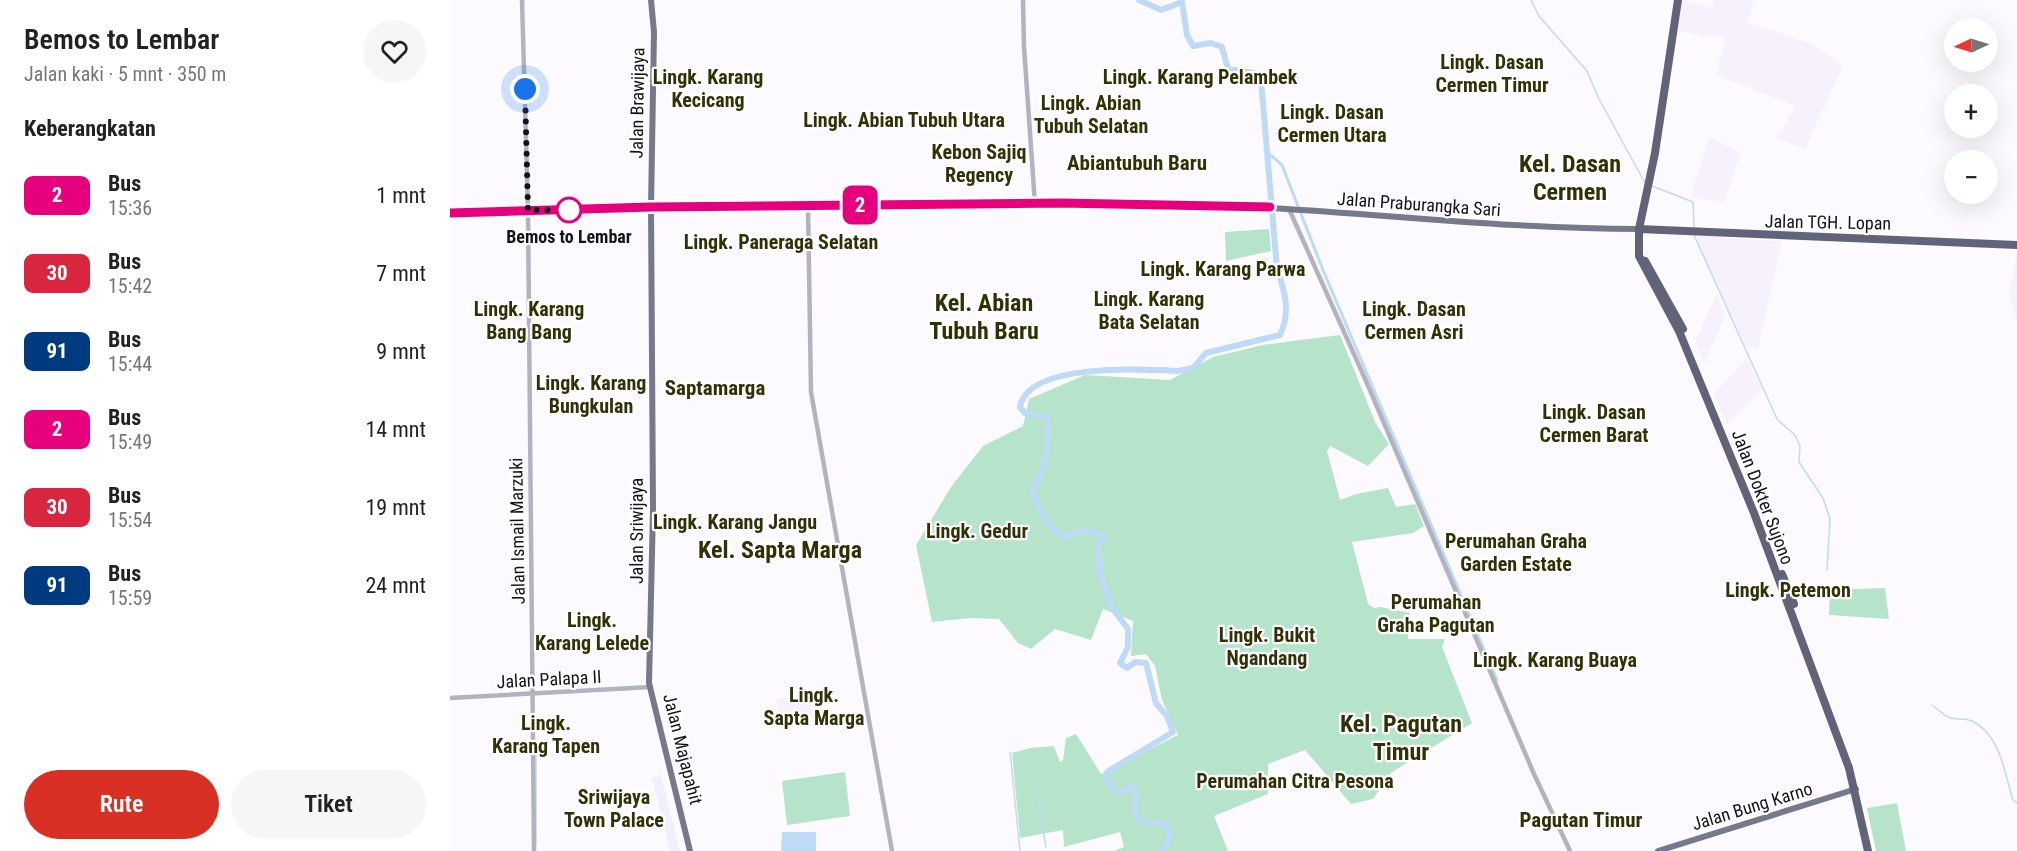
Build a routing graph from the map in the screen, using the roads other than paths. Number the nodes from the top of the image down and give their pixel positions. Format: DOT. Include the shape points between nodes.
graph roads {
  1 [pos="522,0"];
  2 [pos="651,0"];
  3 [pos="1023,0"];
  4 [pos="1678,0"];
  5 [pos="1035,204"];
  6 [pos="808,206"];
  7 [pos="651,207"];
  8 [pos="528,210"];
  9 [pos="1295,210"];
  10 [pos="450,213"];
  11 [pos="1641,230"];
  12 [pos="2017,245"];
  13 [pos="651,654"];
  14 [pos="651,687"];
  15 [pos="534,693"];
  16 [pos="450,698"];
  17 [pos="1858,789"];
  18 [pos="534,851"];
  19 [pos="691,851"];
  20 [pos="892,851"];
  21 [pos="1570,851"];
  22 [pos="1658,851"];
  23 [pos="1868,851"];
  24 [pos="1873,851"];
  1 -- 8 [label="street, Jalan Ismail Marzuki"];
  2 -- 7 [label="main road, Jalan Brawijaya"];
  3 -- 5 [label="street"];
  4 -- 11 [label="highway, Jalan Dokter Sujono"];
  5 -- 6 [label="main road, Jalan Praburangka Sari"];
  5 -- 9 [label="main road, Jalan Praburangka Sari"];
  6 -- 7 [label="main road, Jalan Praburangka Sari"];
  6 -- 20 [label="street" via="811,392"];
  7 -- 8 [label="main road, Jalan Praburangka Sari"];
  7 -- 13 [label="main road, Jalan Sriwijaya"];
  8 -- 10 [label="main road, Jalan Praburangka Sari"];
  8 -- 15 [label="street, Jalan Ismail Marzuki"];
  9 -- 11 [label="main road, Jalan Praburangka Sari"];
  9 -- 21 [label="street"];
  11 -- 12 [label="highway, Jalan TGH. Lopan"];
  11 -- 17 [label="highway, Jalan Dokter Sujono" via="1641,262 1679,331 1735,459"];
  13 -- 14 [label="main road, Jalan Majapahit"];
  14 -- 15 [label="street, Jalan Palapa II"];
  14 -- 19 [label="main road, Jalan Majapahit"];
  15 -- 16 [label="street, Jalan Palapa II"];
  15 -- 18 [label="street, Jalan Ismail Marzuki"];
  17 -- 22 [label="main road, Jalan Bung Karno"];
  17 -- 23 [label="highway, Jalan Dokter Sujono"];
  17 -- 24 [label="highway"];
}
